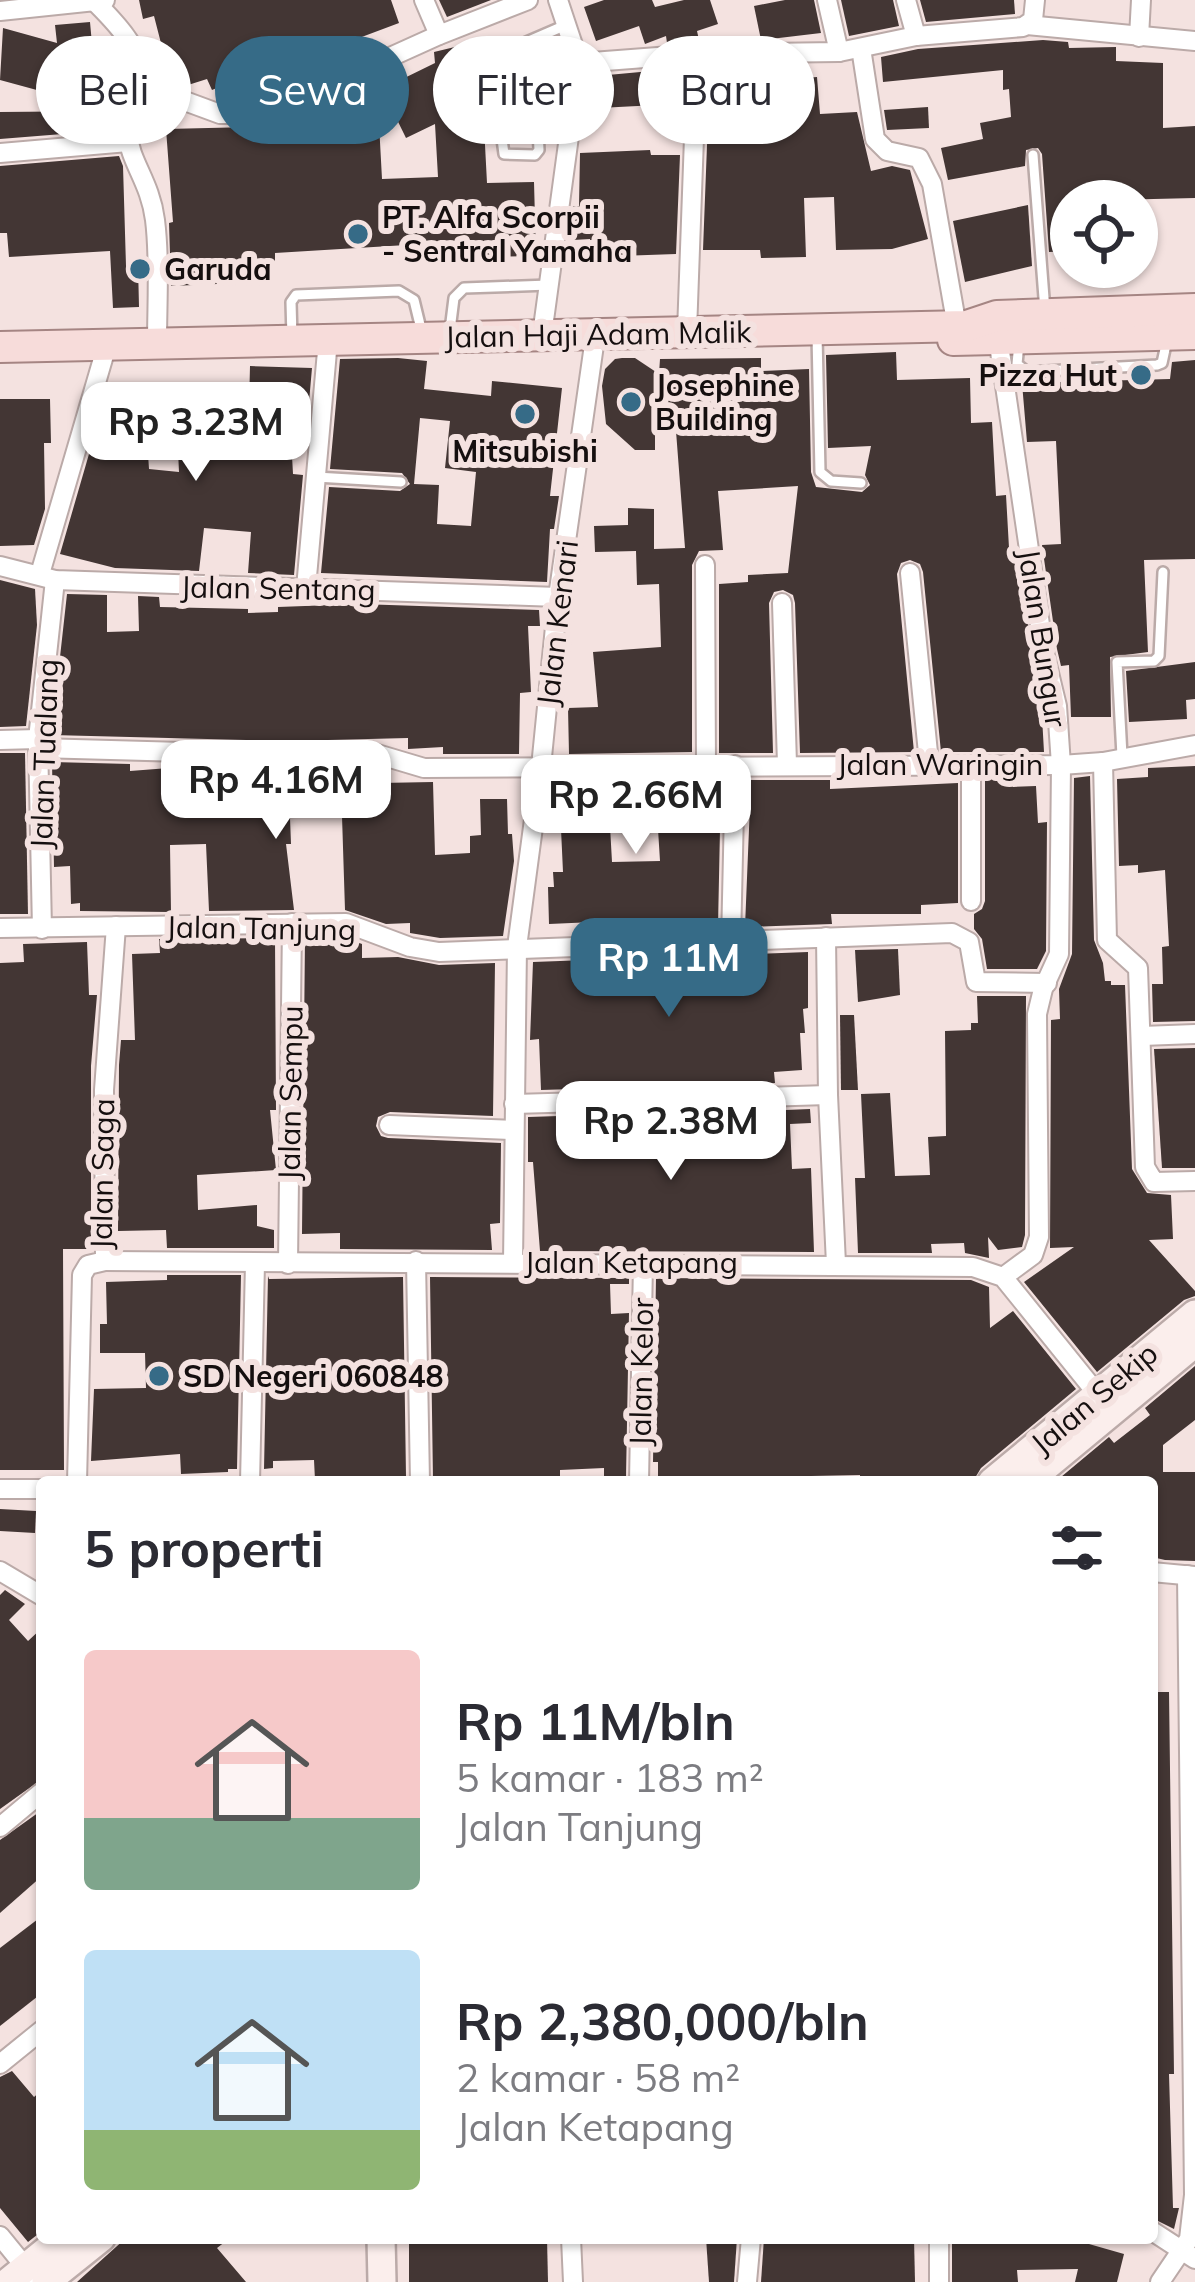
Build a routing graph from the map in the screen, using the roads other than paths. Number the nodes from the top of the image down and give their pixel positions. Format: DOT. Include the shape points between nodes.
graph roads {
  1 [pos="424,0"];
  2 [pos="528,0"];
  3 [pos="558,0"];
  4 [pos="827,0"];
  5 [pos="906,0"];
  6 [pos="1141,0"];
  7 [pos="100,2"];
  8 [pos="0,11"];
  9 [pos="1032,13"];
  10 [pos="566,25"];
  11 [pos="439,35"];
  12 [pos="126,36"];
  13 [pos="540,36"];
  14 [pos="570,36"];
  15 [pos="916,36"];
  16 [pos="1139,38"];
  17 [pos="1195,41"];
  18 [pos="861,48"];
  19 [pos="815,52"];
  20 [pos="839,52"];
  21 [pos="191,104"];
  22 [pos="538,130"];
  23 [pos="105,144"];
  24 [pos="129,144"];
  25 [pos="570,144"];
  26 [pos="699,144"];
  27 [pos="0,153"];
  28 [pos="1033,155"];
  29 [pos="550,285"];
  30 [pos="1195,309"];
  31 [pos="1046,314"];
  32 [pos="957,327"];
  33 [pos="1004,332"];
  34 [pos="1181,334"];
  35 [pos="526,335"];
  36 [pos="702,336"];
  37 [pos="817,336"];
  38 [pos="436,338"];
  39 [pos="292,340"];
  40 [pos="328,340"];
  41 [pos="157,344"];
  42 [pos="107,345"];
  43 [pos="594,345"];
  44 [pos="0,347"];
  45 [pos="316,477"];
  46 [pos="401,482"];
  47 [pos="861,483"];
  48 [pos="705,565"];
  49 [pos="0,566"];
  50 [pos="1163,572"];
  51 [pos="910,573"];
  52 [pos="47,577"];
  53 [pos="305,588"];
  54 [pos="558,596"];
  55 [pos="782,603"];
  56 [pos="0,740"];
  57 [pos="38,744"];
  58 [pos="1195,745"];
  59 [pos="1113,760"];
  60 [pos="929,763"];
  61 [pos="787,764"];
  62 [pos="1061,764"];
  63 [pos="735,765"];
  64 [pos="971,765"];
  65 [pos="706,766"];
  66 [pos="541,767"];
  67 [pos="971,901"];
  68 [pos="292,923"];
  69 [pos="116,926"];
  70 [pos="0,928"];
  71 [pos="41,929"];
  72 [pos="826,938"];
  73 [pos="730,943"];
  74 [pos="517,947"];
  75 [pos="1047,983"];
  76 [pos="1195,1034"];
  77 [pos="1142,1036"];
  78 [pos="828,1095"];
  79 [pos="514,1104"];
  80 [pos="389,1125"];
  81 [pos="513,1130"];
  82 [pos="1195,1180"];
  83 [pos="416,1261"];
  84 [pos="105,1262"];
  85 [pos="513,1262"];
  86 [pos="255,1263"];
  87 [pos="643,1263"];
  88 [pos="288,1264"];
  89 [pos="836,1264"];
  90 [pos="1003,1277"];
  91 [pos="1195,1314"];
  92 [pos="1195,1343"];
  93 [pos="1100,1396"];
  94 [pos="77,1476"];
  95 [pos="250,1476"];
  96 [pos="420,1476"];
  97 [pos="639,1476"];
  98 [pos="1000,1476"];
  99 [pos="1034,1476"];
  100 [pos="0,1489"];
  101 [pos="36,1489"];
  102 [pos="1158,1573"];
  103 [pos="1191,1576"];
  104 [pos="3,1578"];
  105 [pos="36,1593"];
  106 [pos="36,1797"];
  107 [pos="0,1827"];
  108 [pos="36,2035"];
  109 [pos="0,2065"];
  110 [pos="1158,2234"];
  111 [pos="0,2236"];
  112 [pos="57,2244"];
  113 [pos="90,2244"];
  114 [pos="381,2244"];
  115 [pos="571,2244"];
  116 [pos="750,2244"];
  117 [pos="939,2244"];
  118 [pos="1189,2255"];
  119 [pos="30,2278"];
  120 [pos="382,2282"];
  121 [pos="573,2282"];
  122 [pos="747,2282"];
  123 [pos="939,2282"];
  124 [pos="1160,2282"];
  1 -- 11 [label="street"];
  2 -- 11 [label="street"];
  3 -- 10 [label="street"];
  4 -- 20 [label="street"];
  5 -- 15 [label="street"];
  6 -- 16 [label="street"];
  7 -- 8 [label="street"];
  7 -- 12 [label="street"];
  9 -- 15 [label="street"];
  9 -- 16 [label="street"];
  10 -- 13 [label="lane"];
  10 -- 14 [label="street"];
  11 -- 21 [label="street" via="248,114"];
  15 -- 18 [label="street"];
  16 -- 17 [label="street"];
  18 -- 20 [label="street"];
  18 -- 32 [label="street" via="874,139 925,164"];
  19 -- 20 [label="street"];
  22 -- 22 [label="lane" via="504,135 504,154 535,155"];
  23 -- 27 [label="street"];
  24 -- 41 [label="street" via="155,215"];
  25 -- 29 [label="street"];
  26 -- 36 [label="street"];
  28 -- 31 [label="lane"];
  29 -- 35 [label="street"];
  29 -- 38 [label="lane" via="458,292"];
  30 -- 31 [label="main road, Jalan Haji Adam Malik"];
  31 -- 33 [label="main road, Jalan Haji Adam Malik"];
  32 -- 33 [label="main road, Jalan Haji Adam Malik"];
  32 -- 37 [label="main road, Jalan Haji Adam Malik"];
  33 -- 34 [label="main road, Jalan Haji Adam Malik"];
  33 -- 37 [label="main road, Jalan Haji Adam Malik"];
  33 -- 62 [label="street, Jalan Bungur"];
  35 -- 36 [label="main road, Jalan Haji Adam Malik"];
  35 -- 38 [label="main road, Jalan Haji Adam Malik"];
  35 -- 43 [label="main road" via="540,346"];
  36 -- 37 [label="main road, Jalan Haji Adam Malik"];
  36 -- 43 [label="main road"];
  37 -- 47 [label="lane" via="820,472"];
  38 -- 39 [label="lane" via="399,290 296,295"];
  38 -- 40 [label="main road, Jalan Haji Adam Malik"];
  39 -- 40 [label="main road, Jalan Haji Adam Malik"];
  39 -- 41 [label="main road, Jalan Haji Adam Malik"];
  40 -- 45 [label="street"];
  41 -- 42 [label="main road, Jalan Haji Adam Malik"];
  42 -- 44 [label="main road, Jalan Haji Adam Malik"];
  42 -- 52 [label="street, Jalan Tualang"];
  43 -- 54 [label="street, Jalan Kenari"];
  45 -- 46 [label="lane"];
  45 -- 53 [label="street"];
  48 -- 65 [label="street"];
  49 -- 52 [label="street, Jalan Sentang"];
  50 -- 59 [label="lane" via="1159,656 1117,662"];
  51 -- 60 [label="street"];
  52 -- 53 [label="street, Jalan Sentang"];
  52 -- 57 [label="street, Jalan Tualang"];
  53 -- 54 [label="street, Jalan Sentang"];
  54 -- 66 [label="street, Jalan Kenari"];
  55 -- 61 [label="street"];
  56 -- 57 [label="street, Jalan Waringin"];
  57 -- 66 [label="street, Jalan Waringin" via="353,752 424,768"];
  57 -- 71 [label="street, Jalan Tualang"];
  58 -- 59 [label="street, Jalan Waringin"];
  59 -- 62 [label="street, Jalan Waringin"];
  59 -- 77 [label="street" via="1107,940 1138,968"];
  60 -- 61 [label="street, Jalan Waringin"];
  60 -- 64 [label="street, Jalan Waringin"];
  61 -- 63 [label="street, Jalan Waringin"];
  62 -- 64 [label="street, Jalan Waringin"];
  62 -- 75 [label="street, Jalan Bungur" via="1060,954"];
  63 -- 65 [label="street, Jalan Waringin"];
  63 -- 73 [label="street"];
  64 -- 67 [label="street"];
  65 -- 66 [label="street, Jalan Waringin"];
  66 -- 74 [label="street, Jalan Kenari"];
  68 -- 69 [label="street, Jalan Tanjung"];
  68 -- 74 [label="street, Jalan Tanjung" via="346,923 426,951"];
  68 -- 88 [label="street, Jalan Sempu"];
  69 -- 71 [label="street, Jalan Tanjung"];
  69 -- 84 [label="street, Jalan Saga" via="104,1090"];
  70 -- 71 [label="street, Jalan Tanjung"];
  72 -- 73 [label="street, Jalan Tanjung"];
  72 -- 75 [label="street, Jalan Tanjung" via="958,935 969,942 974,980"];
  72 -- 78 [label="street"];
  73 -- 74 [label="street, Jalan Tanjung"];
  74 -- 79 [label="street, Jalan Kenari"];
  75 -- 90 [label="street, Jalan Bungur" via="1037,1014 1039,1238 1033,1255"];
  76 -- 77 [label="street"];
  77 -- 82 [label="street" via="1149,1178"];
  78 -- 79 [label="street"];
  78 -- 89 [label="street"];
  79 -- 81 [label="street, Jalan Kenari"];
  80 -- 81 [label="street"];
  81 -- 85 [label="street, Jalan Kenari"];
  83 -- 85 [label="street, Jalan Ketapang"];
  83 -- 88 [label="street, Jalan Ketapang"];
  83 -- 96 [label="street"];
  84 -- 86 [label="street, Jalan Ketapang"];
  84 -- 94 [label="street, Jalan Saga" via="82,1275"];
  85 -- 87 [label="street, Jalan Ketapang"];
  86 -- 88 [label="street, Jalan Ketapang"];
  86 -- 95 [label="street"];
  87 -- 89 [label="street, Jalan Ketapang"];
  87 -- 97 [label="street, Jalan Kelor"];
  89 -- 90 [label="street, Jalan Ketapang" via="973,1267"];
  90 -- 93 [label="street"];
  91 -- 93 [label="street, Jalan Sekip"];
  92 -- 99 [label="street, Jalan Sekip"];
  93 -- 98 [label="street, Jalan Sekip"];
  100 -- 101 [label="street"];
  102 -- 103 [label="street"];
  103 -- 118 [label="street"];
  104 -- 105 [label="street"];
  106 -- 107 [label="street"];
  108 -- 109 [label="street"];
  110 -- 118 [label="street"];
  111 -- 119 [label="street"];
  112 -- 119 [label="street"];
  113 -- 119 [label="street"];
  114 -- 120 [label="street"];
  115 -- 121 [label="street"];
  116 -- 122 [label="street"];
  117 -- 123 [label="street"];
  118 -- 124 [label="street"];
}
